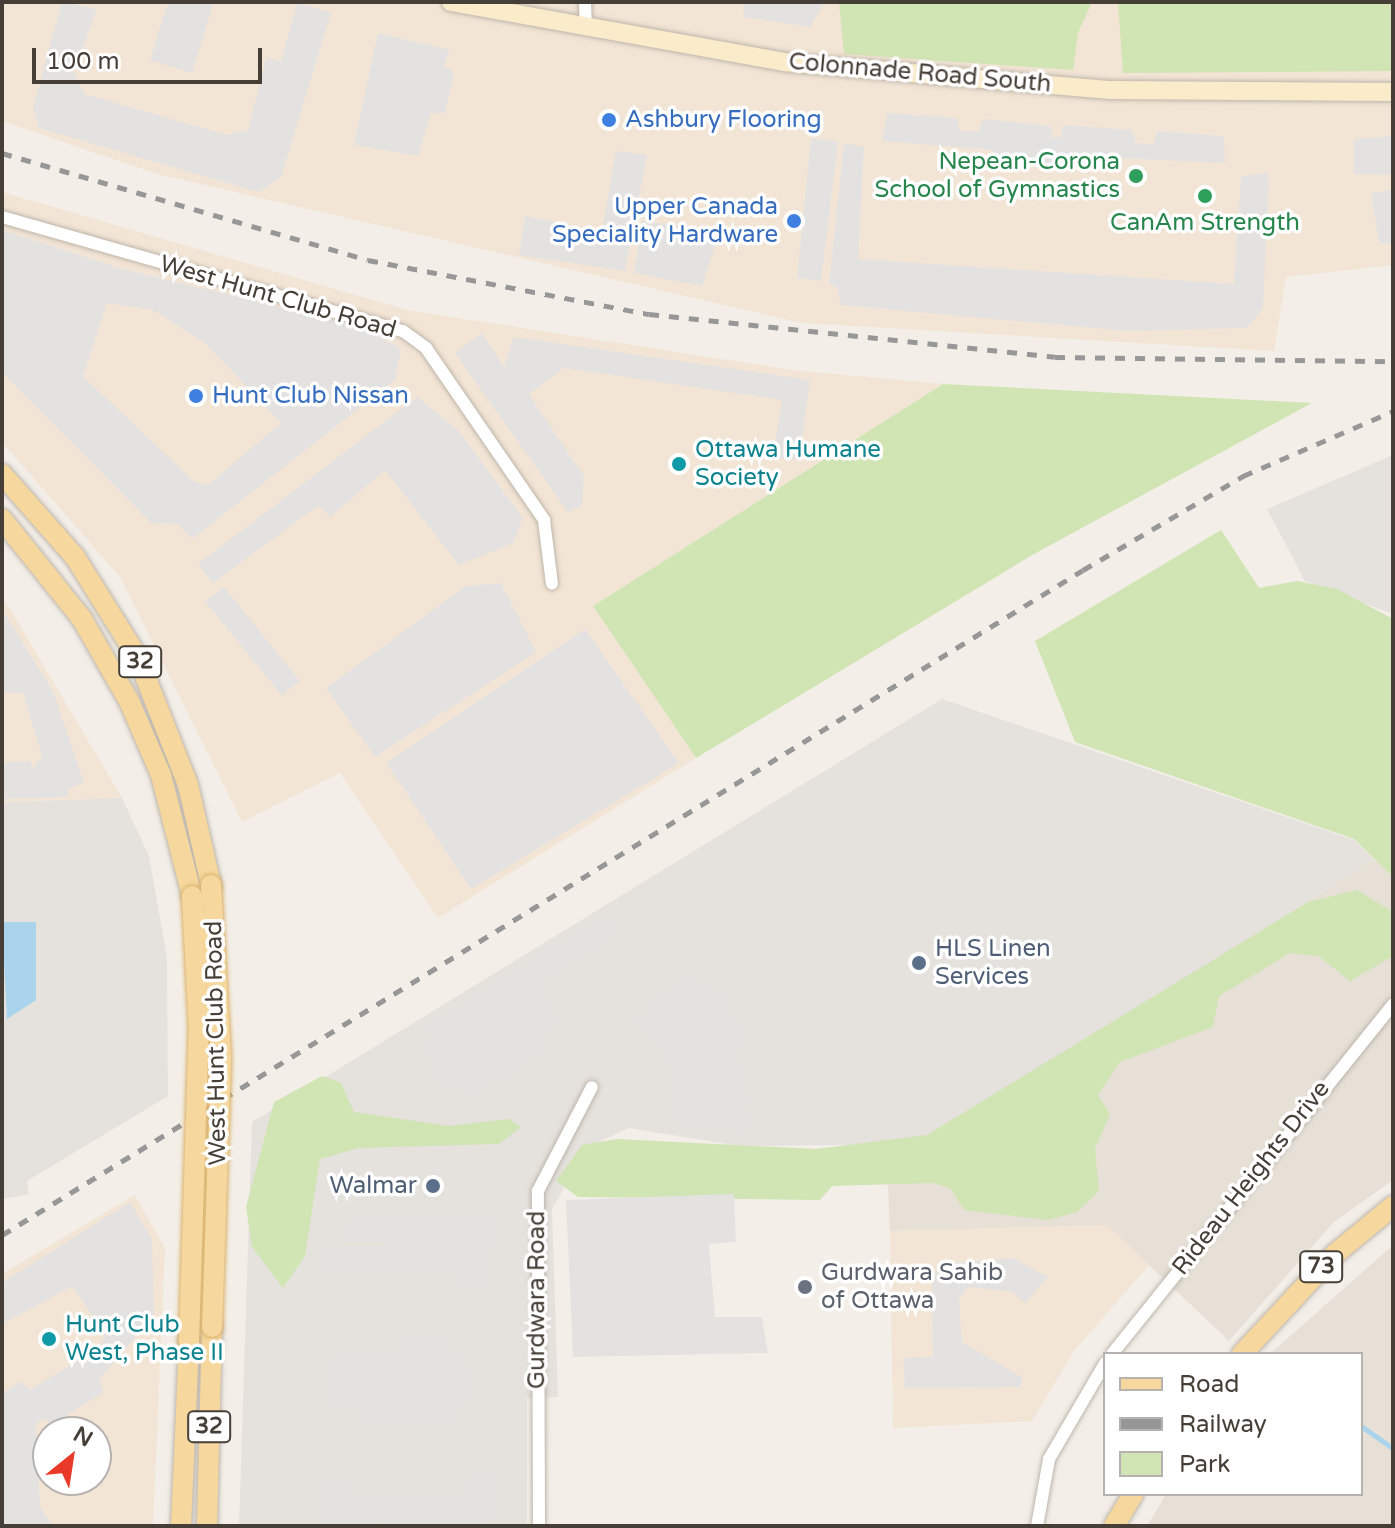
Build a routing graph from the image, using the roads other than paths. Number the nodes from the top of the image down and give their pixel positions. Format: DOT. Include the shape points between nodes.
graph roads {
  1 [pos="451,2"];
  2 [pos="585,2"];
  3 [pos="586,29"];
  4 [pos="1393,92"];
  5 [pos="2,217"];
  6 [pos="2,474"];
  7 [pos="2,519"];
  8 [pos="552,584"];
  9 [pos="1393,1004"];
  10 [pos="592,1087"];
  11 [pos="1393,1206"];
  12 [pos="1114,1352"];
  13 [pos="1244,1352"];
  14 [pos="1103,1366"];
  15 [pos="1132,1496"];
  16 [pos="181,1526"];
  17 [pos="207,1526"];
  18 [pos="539,1526"];
  19 [pos="1037,1526"];
  20 [pos="1114,1526"];
  1 -- 3 [label="street, Colonnade Road South"];
  2 -- 3 [label="street"];
  3 -- 4 [label="street, Colonnade Road South" via="783,62 1078,87"];
  5 -- 8 [label="street, West Hunt Club Road" via="403,331 426,348 544,520"];
  6 -- 17 [label="main road, West Hunt Club Road / 32, bridge" via="75,557 138,658 188,785 211,885 221,1058"];
  7 -- 16 [label="main road, West Hunt Club Road / 32, bridge" via="82,619 129,701 161,775 192,896 199,1030"];
  9 -- 12 [label="street, Rideau Heights Drive"];
  10 -- 18 [label="street, Gurdwara Road" via="538,1191"];
  11 -- 13 [label="main road, 73" via="1335,1254"];
  14 -- 19 [label="street" via="1049,1459"];
  15 -- 20 [label="main road"];
}
